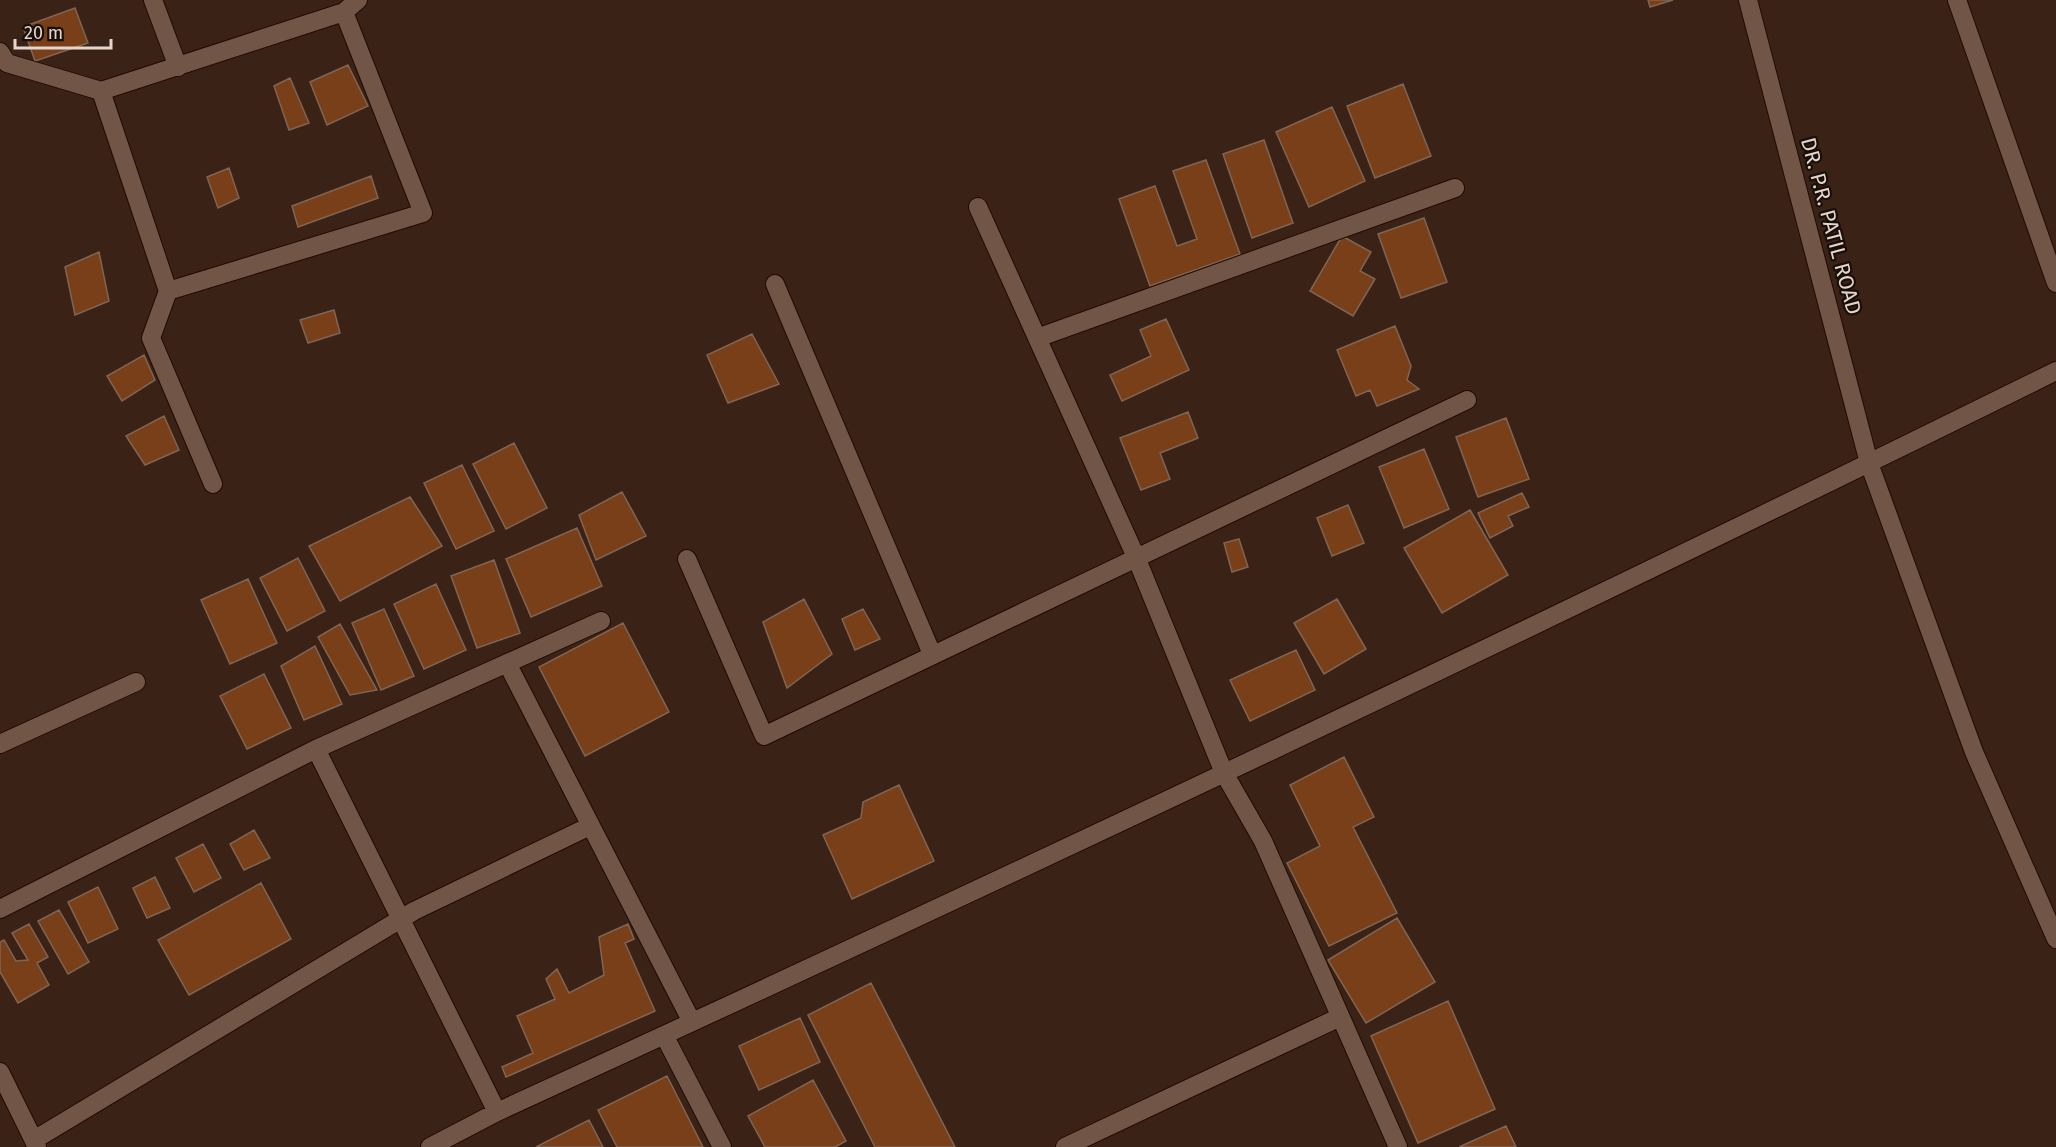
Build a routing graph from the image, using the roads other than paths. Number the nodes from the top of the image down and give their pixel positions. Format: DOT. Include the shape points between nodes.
graph roads {
  1 [pos="153,0"];
  2 [pos="1748,0"];
  3 [pos="1957,0"];
  4 [pos="351,6"];
  5 [pos="0,52"];
  6 [pos="178,67"];
  7 [pos="101,91"];
  8 [pos="1455,188"];
  9 [pos="978,207"];
  10 [pos="2056,283"];
  11 [pos="775,284"];
  12 [pos="168,291"];
  13 [pos="1037,338"];
  14 [pos="2056,370"];
  15 [pos="1467,400"];
  16 [pos="1869,463"];
  17 [pos="213,484"];
  18 [pos="1136,557"];
  19 [pos="687,560"];
  20 [pos="601,621"];
  21 [pos="932,654"];
  22 [pos="507,663"];
  23 [pos="136,682"];
  24 [pos="0,744"];
  25 [pos="316,749"];
  26 [pos="1224,773"];
  27 [pos="591,826"];
  28 [pos="0,909"];
  29 [pos="401,919"];
  30 [pos="2056,939"];
  31 [pos="1340,1017"];
  32 [pos="692,1022"];
  33 [pos="664,1035"];
  34 [pos="0,1072"];
  35 [pos="6,1101"];
  36 [pos="497,1112"];
  37 [pos="36,1144"];
  38 [pos="430,1147"];
  39 [pos="722,1147"];
  40 [pos="1065,1147"];
  41 [pos="1398,1147"];
  1 -- 6 [label="street"];
  2 -- 16 [label="street, DR. P.R. PATIL ROAD"];
  3 -- 10 [label="street"];
  4 -- 6 [label="street"];
  4 -- 12 [label="street" via="423,213"];
  5 -- 7 [label="street" via="7,63"];
  6 -- 7 [label="street"];
  7 -- 12 [label="street"];
  8 -- 13 [label="street"];
  9 -- 13 [label="street"];
  11 -- 21 [label="street"];
  12 -- 17 [label="street" via="151,338"];
  13 -- 18 [label="street"];
  14 -- 16 [label="street"];
  15 -- 18 [label="street"];
  16 -- 26 [label="street"];
  16 -- 30 [label="street, DR. P.R. PATIL ROAD" via="1974,752"];
  18 -- 21 [label="street"];
  18 -- 26 [label="street"];
  19 -- 21 [label="street" via="764,736"];
  20 -- 22 [label="street"];
  22 -- 25 [label="street"];
  22 -- 27 [label="street"];
  23 -- 24 [label="street"];
  25 -- 28 [label="street"];
  25 -- 29 [label="street"];
  26 -- 31 [label="street" via="1263,841"];
  26 -- 32 [label="street"];
  27 -- 29 [label="street"];
  27 -- 32 [label="street"];
  29 -- 36 [label="street"];
  29 -- 37 [label="street"];
  31 -- 40 [label="street"];
  31 -- 41 [label="street"];
  32 -- 33 [label="street"];
  33 -- 36 [label="street"];
  33 -- 39 [label="street"];
  34 -- 35 [label="street"];
  35 -- 37 [label="street"];
  36 -- 38 [label="street"];
}
